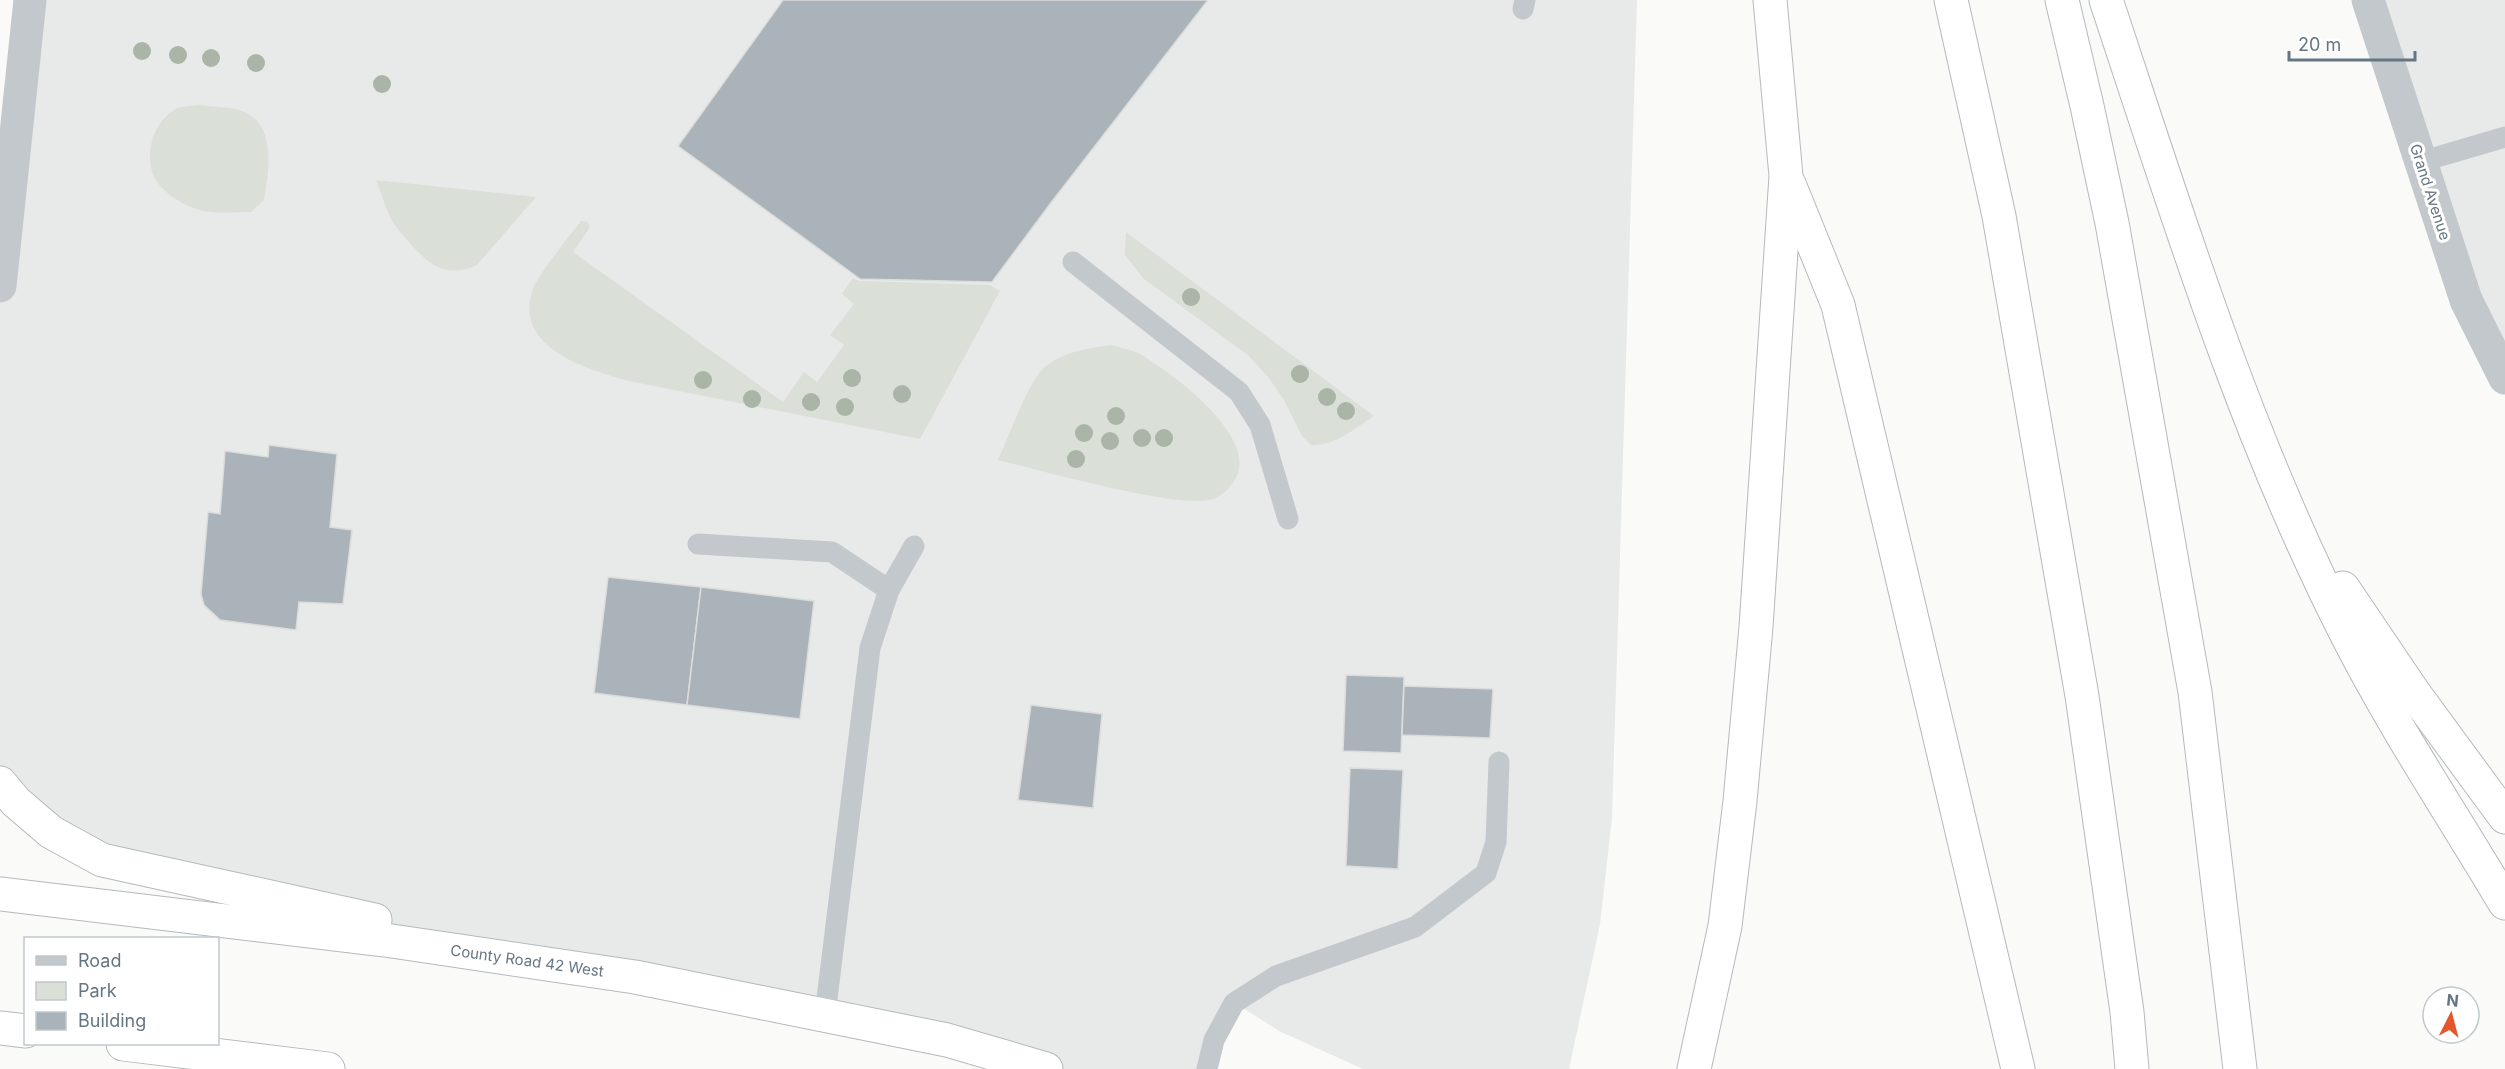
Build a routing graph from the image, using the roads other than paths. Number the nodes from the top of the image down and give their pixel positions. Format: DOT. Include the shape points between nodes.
graph roads {
  1 [pos="30,0"];
  2 [pos="1770,0"];
  3 [pos="1951,0"];
  4 [pos="2062,0"];
  5 [pos="2106,0"];
  6 [pos="2368,0"];
  7 [pos="2505,137"];
  8 [pos="2420,162"];
  9 [pos="1786,176"];
  10 [pos="1073,262"];
  11 [pos="0,286"];
  12 [pos="2505,378"];
  13 [pos="2286,504"];
  14 [pos="1288,519"];
  15 [pos="698,544"];
  16 [pos="914,546"];
  17 [pos="889,590"];
  18 [pos="1499,762"];
  19 [pos="0,783"];
  20 [pos="2505,817"];
  21 [pos="0,894"];
  22 [pos="2505,903"];
  23 [pos="635,977"];
  24 [pos="825,1015"];
  25 [pos="0,1028"];
  26 [pos="24,1031"];
  27 [pos="131,1045"];
  28 [pos="328,1069"];
  29 [pos="1046,1069"];
  30 [pos="1207,1069"];
  31 [pos="1694,1069"];
  32 [pos="2018,1069"];
  33 [pos="2132,1069"];
  34 [pos="2240,1069"];
  1 -- 11 [label="street"];
  2 -- 9 [label="highway"];
  3 -- 33 [label="highway" via="1999,216 2082,696"];
  4 -- 34 [label="highway" via="2112,223 2195,692"];
  5 -- 13 [label="highway" via="2208,308"];
  6 -- 8 [label="street, Grand Avenue"];
  7 -- 8 [label="lane"];
  8 -- 12 [label="street, Grand Avenue" via="2466,300"];
  9 -- 31 [label="highway" via="1756,627 1740,801 1725,926"];
  9 -- 32 [label="highway" via="1838,304"];
  10 -- 14 [label="lane" via="1239,392 1260,425"];
  13 -- 20 [label="highway" via="2414,693"];
  13 -- 22 [label="highway" via="2347,636 2387,709"];
  15 -- 17 [label="lane" via="832,552"];
  16 -- 17 [label="lane"];
  17 -- 24 [label="lane" via="870,648"];
  18 -- 30 [label="lane" via="1496,842 1486,873 1415,927 1276,976 1234,1003 1214,1040"];
  19 -- 23 [label="highway" via="51,832 102,860"];
  21 -- 23 [label="highway, County Road 42 West" via="385,940"];
  23 -- 24 [label="highway, County Road 42 West"];
  24 -- 29 [label="highway, County Road 42 West" via="947,1040"];
  25 -- 26 [label="highway"];
  27 -- 28 [label="highway"];
}
